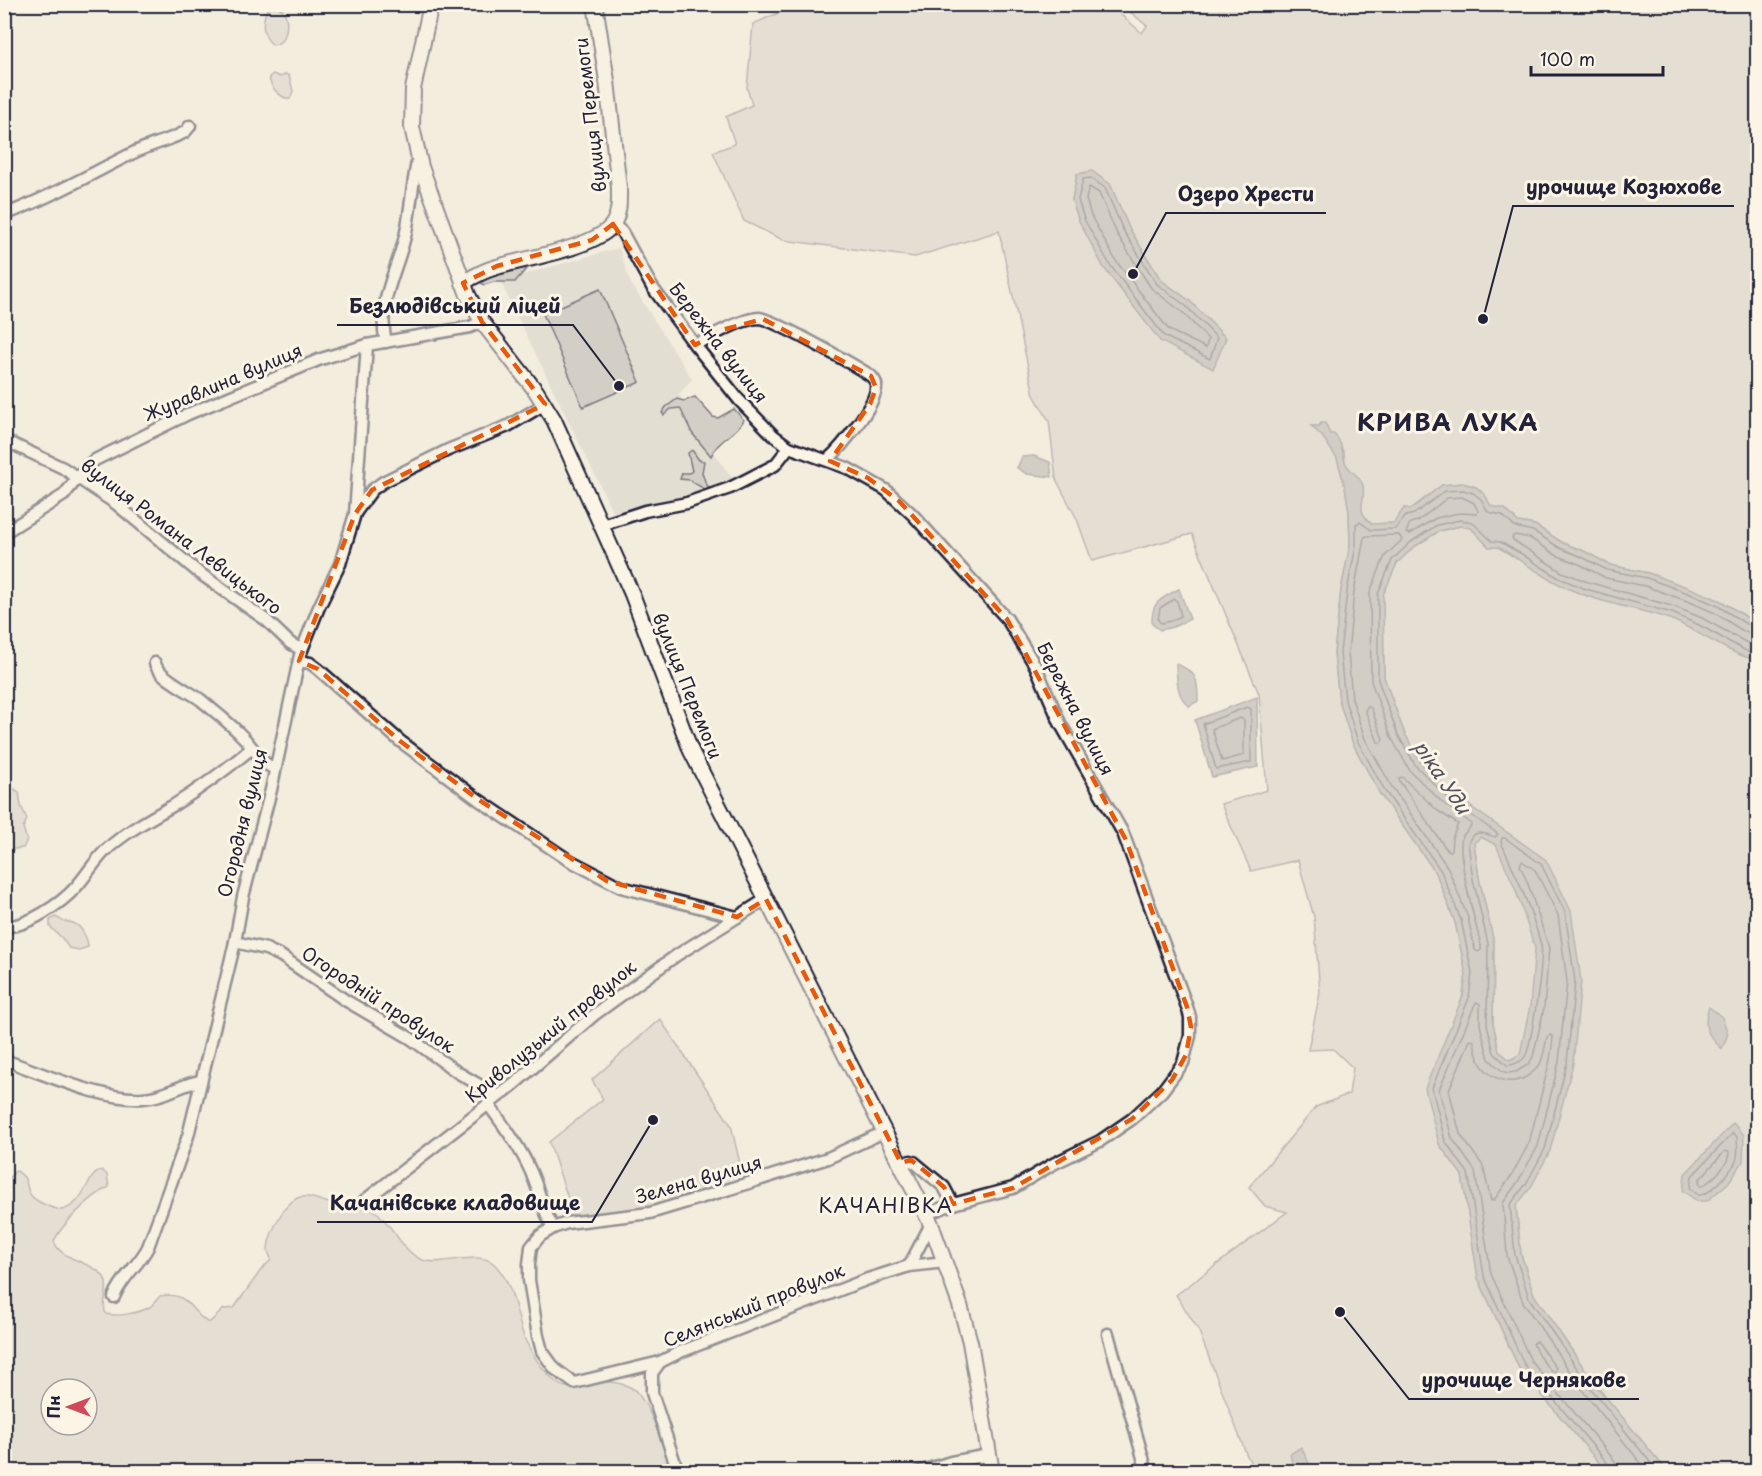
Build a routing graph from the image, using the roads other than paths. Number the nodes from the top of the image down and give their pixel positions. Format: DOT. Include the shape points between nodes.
graph roads {
  1 [pos="431,4"];
  2 [pos="595,4"];
  3 [pos="190,126"];
  4 [pos="418,158"];
  5 [pos="4,215"];
  6 [pos="613,224"];
  7 [pos="463,283"];
  8 [pos="482,322"];
  9 [pos="386,342"];
  10 [pos="367,345"];
  11 [pos="695,345"];
  12 [pos="545,404"];
  13 [pos="4,440"];
  14 [pos="789,447"];
  15 [pos="827,460"];
  16 [pos="79,478"];
  17 [pos="355,514"];
  18 [pos="602,525"];
  19 [pos="4,533"];
  20 [pos="300,656"];
  21 [pos="155,663"];
  22 [pos="252,748"];
  23 [pos="275,769"];
  24 [pos="766,899"];
  25 [pos="737,917"];
  26 [pos="4,926"];
  27 [pos="236,942"];
  28 [pos="4,1060"];
  29 [pos="201,1080"];
  30 [pos="498,1096"];
  31 [pos="488,1104"];
  32 [pos="884,1132"];
  33 [pos="901,1163"];
  34 [pos="364,1201"];
  35 [pos="953,1204"];
  36 [pos="928,1219"];
  37 [pos="553,1228"];
  38 [pos="945,1262"];
  39 [pos="909,1266"];
  40 [pos="114,1297"];
  41 [pos="1108,1334"];
  42 [pos="660,1362"];
  43 [pos="574,1383"];
  44 [pos="989,1455"];
  45 [pos="678,1472"];
  46 [pos="920,1472"];
  47 [pos="993,1472"];
  48 [pos="1147,1472"];
  1 -- 4 [label="street" via="412,98"];
  2 -- 6 [label="street, вулиця Перемоги" via="619,188"];
  3 -- 5 [label="street" via="185,132 131,154 54,195"];
  4 -- 7 [label="street, вулиця Перемоги"];
  4 -- 9 [label="street" via="405,233 383,307"];
  6 -- 7 [label="street" via="592,240 497,266"];
  6 -- 11 [label="street, Бережна вулиця" via="622,232 652,287"];
  7 -- 8 [label="street, вулиця Перемоги"];
  8 -- 9 [label="street, Журавлина вулиця"];
  8 -- 12 [label="street, вулиця Перемоги"];
  9 -- 10 [label="street, Журавлина вулиця"];
  10 -- 16 [label="street, Журавлина вулиця" via="305,365 175,419 94,460"];
  10 -- 17 [label="street, Огородня вулиця"];
  11 -- 14 [label="street, Бережна вулиця" via="740,400"];
  11 -- 15 [label="street" via="722,330 763,319 871,376 876,388 870,404 845,442"];
  12 -- 17 [label="street" via="508,426 383,482 372,490"];
  12 -- 18 [label="street, вулиця Перемоги"];
  13 -- 16 [label="street, вулиця Романа Левицького"];
  14 -- 15 [label="street, Бережна вулиця"];
  14 -- 18 [label="street" via="775,465 730,488"];
  15 -- 35 [label="street, Бережна вулиця" via="868,478 899,501 1014,628 1065,733 1123,833 1190,1017 1189,1047 1183,1063 1132,1119 1013,1188"];
  16 -- 19 [label="street, Журавлина вулиця" via="64,495"];
  16 -- 20 [label="street, вулиця Романа Левицького" via="266,620"];
  17 -- 20 [label="street, Огородня вулиця" via="339,564"];
  18 -- 24 [label="street, вулиця Перемоги" via="691,751"];
  20 -- 23 [label="street, Огородня вулиця"];
  20 -- 25 [label="street, вулиця Романа Левицького" via="400,741 567,860 621,887"];
  21 -- 22 [label="street" via="161,674 201,701"];
  22 -- 23 [label="street"];
  22 -- 26 [label="street" via="201,787 116,842 75,888 53,906 19,925"];
  23 -- 27 [label="street, Огородня вулиця" via="243,897"];
  24 -- 25 [label="street, Криволузький провулок"];
  24 -- 32 [label="street, вулиця Перемоги"];
  25 -- 30 [label="street, Криволузький провулок" via="594,1015"];
  27 -- 29 [label="street, Огородня вулиця"];
  27 -- 30 [label="street, Огородній провулок" via="281,956"];
  28 -- 29 [label="street" via="125,1098 155,1097"];
  29 -- 40 [label="street, Огородня вулиця" via="188,1136 150,1242"];
  30 -- 31 [label="street, Криволузький провулок"];
  31 -- 34 [label="street, Криволузький провулок"];
  31 -- 37 [label="street" via="522,1154"];
  32 -- 33 [label="street, вулиця Перемоги"];
  32 -- 37 [label="street, Зелена вулиця" via="828,1158 664,1209"];
  33 -- 35 [label="street" via="914,1162 944,1187"];
  33 -- 36 [label="street, вулиця Перемоги"];
  35 -- 36 [label="street, Бережна вулиця"];
  36 -- 38 [label="street, вулиця Перемоги"];
  36 -- 39 [label="street"];
  37 -- 43 [label="street, Зелена вулиця" via="531,1247 529,1280 542,1351 555,1369"];
  38 -- 39 [label="street, Селянський провулок"];
  38 -- 44 [label="street, вулиця Перемоги" via="970,1342"];
  39 -- 42 [label="street, Селянський провулок"];
  41 -- 48 [label="street"];
  42 -- 43 [label="street, Селянський провулок"];
  42 -- 45 [label="street" via="652,1373 651,1393"];
  44 -- 46 [label="street"];
  44 -- 47 [label="street, вулиця Перемоги"];
}
